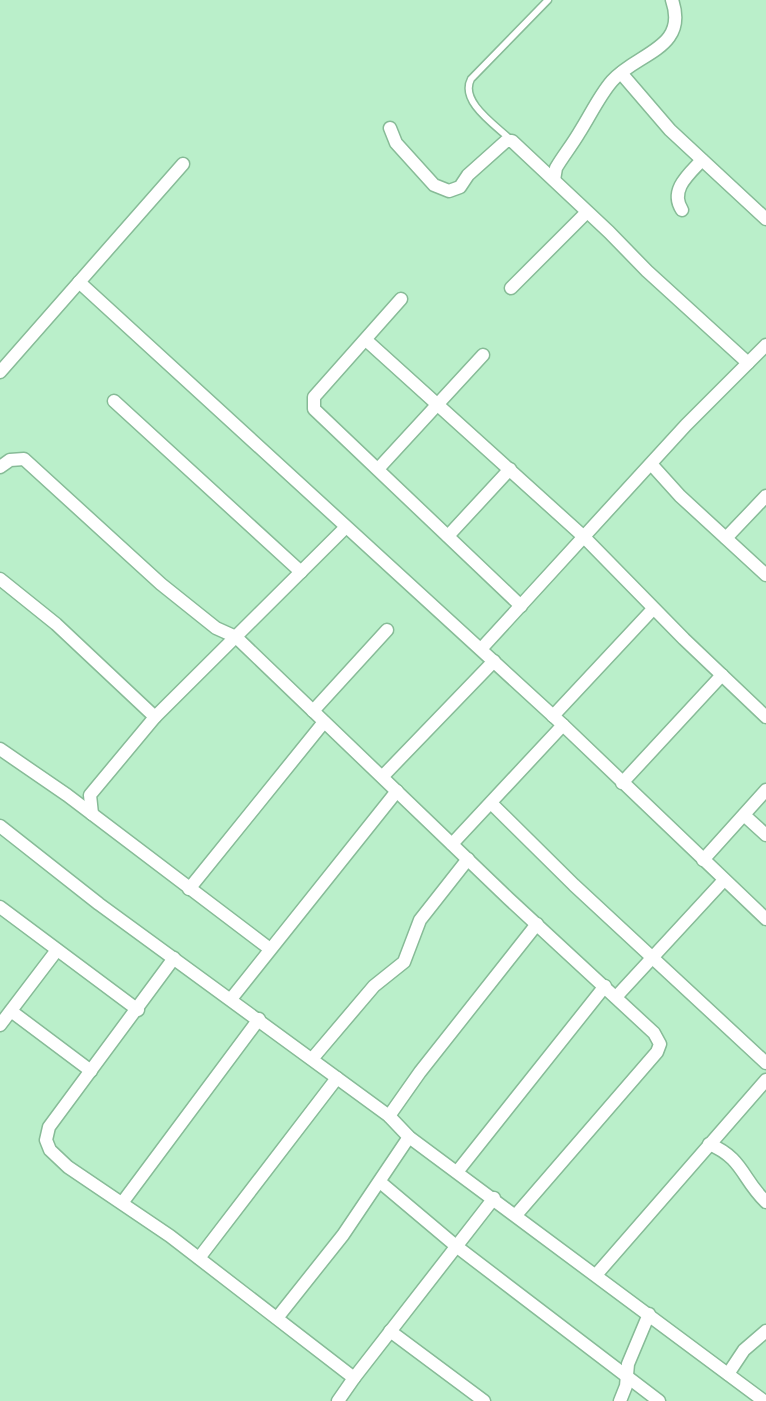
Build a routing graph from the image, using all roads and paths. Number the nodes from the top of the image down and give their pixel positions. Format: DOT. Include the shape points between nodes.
graph roads {
  1 [pos="548,0"];
  2 [pos="672,0"];
  3 [pos="621,74"];
  4 [pos="390,128"];
  5 [pos="512,141"];
  6 [pos="702,160"];
  7 [pos="183,164"];
  8 [pos="554,180"];
  9 [pos="682,210"];
  10 [pos="587,212"];
  11 [pos="766,219"];
  12 [pos="79,282"];
  13 [pos="511,288"];
  14 [pos="401,300"];
  15 [pos="366,340"];
  16 [pos="766,345"];
  17 [pos="483,355"];
  18 [pos="748,363"];
  19 [pos="0,372"];
  20 [pos="114,401"];
  21 [pos="439,405"];
  22 [pos="652,465"];
  23 [pos="0,467"];
  24 [pos="378,469"];
  25 [pos="510,470"];
  26 [pos="766,496"];
  27 [pos="345,528"];
  28 [pos="448,536"];
  29 [pos="584,537"];
  30 [pos="726,538"];
  31 [pos="301,572"];
  32 [pos="766,575"];
  33 [pos="0,579"];
  34 [pos="520,606"];
  35 [pos="653,609"];
  36 [pos="387,630"];
  37 [pos="236,637"];
  38 [pos="481,649"];
  39 [pos="494,661"];
  40 [pos="722,675"];
  41 [pos="312,711"];
  42 [pos="553,716"];
  43 [pos="155,717"];
  44 [pos="766,717"];
  45 [pos="324,722"];
  46 [pos="563,725"];
  47 [pos="0,750"];
  48 [pos="383,776"];
  49 [pos="622,783"];
  50 [pos="766,790"];
  51 [pos="397,791"];
  52 [pos="491,803"];
  53 [pos="92,814"];
  54 [pos="744,815"];
  55 [pos="0,826"];
  56 [pos="766,835"];
  57 [pos="452,844"];
  58 [pos="468,859"];
  59 [pos="703,860"];
  60 [pos="724,880"];
  61 [pos="189,889"];
  62 [pos="0,908"];
  63 [pos="766,919"];
  64 [pos="537,924"];
  65 [pos="270,949"];
  66 [pos="57,950"];
  67 [pos="653,957"];
  68 [pos="174,958"];
  69 [pos="605,986"];
  70 [pos="616,997"];
  71 [pos="231,999"];
  72 [pos="138,1010"];
  73 [pos="11,1011"];
  74 [pos="259,1019"];
  75 [pos="0,1025"];
  76 [pos="312,1059"];
  77 [pos="766,1063"];
  78 [pos="91,1071"];
  79 [pos="337,1078"];
  80 [pos="766,1080"];
  81 [pos="390,1116"];
  82 [pos="409,1137"];
  83 [pos="710,1144"];
  84 [pos="457,1172"];
  85 [pos="380,1182"];
  86 [pos="494,1198"];
  87 [pos="122,1203"];
  88 [pos="766,1203"];
  89 [pos="516,1215"];
  90 [pos="456,1246"];
  91 [pos="199,1258"];
  92 [pos="596,1275"];
  93 [pos="649,1314"];
  94 [pos="277,1318"];
  95 [pos="390,1331"];
  96 [pos="766,1331"];
  97 [pos="728,1374"];
  98 [pos="626,1375"];
  99 [pos="354,1378"];
  100 [pos="338,1401"];
  101 [pos="484,1401"];
  102 [pos="620,1401"];
  103 [pos="659,1401"];
  104 [pos="764,1401"];
  1 -- 5 [label="lane" via="471,79 468,88 470,99"];
  2 -- 3 [label="street" via="677,15 672,33 656,50"];
  3 -- 6 [label="street"];
  3 -- 8 [label="street" via="610,82 556,168"];
  4 -- 5 [label="street" via="396,143 434,185 449,191 460,187 506,141"];
  5 -- 8 [label="street"];
  6 -- 9 [label="street" via="678,189 677,201"];
  6 -- 11 [label="street"];
  7 -- 12 [label="street"];
  8 -- 10 [label="street"];
  10 -- 13 [label="street"];
  10 -- 18 [label="street"];
  12 -- 19 [label="street"];
  12 -- 27 [label="street"];
  14 -- 15 [label="street"];
  15 -- 21 [label="street"];
  15 -- 24 [label="street" via="312,403"];
  16 -- 18 [label="street"];
  17 -- 21 [label="street"];
  18 -- 22 [label="street"];
  20 -- 31 [label="street"];
  21 -- 24 [label="street"];
  21 -- 25 [label="street"];
  22 -- 29 [label="street"];
  22 -- 30 [label="street"];
  23 -- 37 [label="street" via="10,460 24,459 161,584 216,628"];
  24 -- 28 [label="street"];
  25 -- 28 [label="street"];
  25 -- 29 [label="street"];
  26 -- 30 [label="street"];
  27 -- 31 [label="street"];
  27 -- 38 [label="street"];
  28 -- 34 [label="street"];
  29 -- 34 [label="street"];
  29 -- 35 [label="street"];
  30 -- 32 [label="street"];
  31 -- 37 [label="street"];
  33 -- 43 [label="street" via="56,624"];
  34 -- 38 [label="street"];
  35 -- 40 [label="street"];
  35 -- 42 [label="street"];
  36 -- 41 [label="street"];
  37 -- 41 [label="street"];
  37 -- 43 [label="street"];
  38 -- 39 [label="street"];
  39 -- 42 [label="street"];
  39 -- 48 [label="street"];
  40 -- 44 [label="street"];
  40 -- 49 [label="street"];
  41 -- 45 [label="street"];
  42 -- 46 [label="street"];
  43 -- 53 [label="street" via="90,795"];
  45 -- 48 [label="street"];
  45 -- 61 [label="street"];
  46 -- 49 [label="street"];
  46 -- 52 [label="street"];
  47 -- 53 [label="street"];
  48 -- 51 [label="street"];
  49 -- 59 [label="street"];
  50 -- 54 [label="street"];
  51 -- 57 [label="street"];
  51 -- 65 [label="street"];
  52 -- 57 [label="street"];
  52 -- 67 [label="street"];
  53 -- 61 [label="street"];
  54 -- 56 [label="street"];
  54 -- 59 [label="street"];
  55 -- 68 [label="street"];
  57 -- 58 [label="street"];
  58 -- 64 [label="street"];
  58 -- 76 [label="street" via="420,920 404,962 374,986"];
  59 -- 60 [label="street"];
  60 -- 63 [label="street"];
  60 -- 67 [label="street"];
  61 -- 65 [label="street"];
  62 -- 66 [label="street"];
  64 -- 69 [label="street"];
  64 -- 81 [label="street"];
  65 -- 71 [label="street"];
  66 -- 72 [label="street"];
  66 -- 73 [label="street"];
  67 -- 70 [label="street"];
  67 -- 77 [label="street"];
  68 -- 71 [label="street"];
  68 -- 72 [label="street"];
  69 -- 70 [label="street"];
  69 -- 84 [label="street"];
  70 -- 89 [label="street" via="654,1033 660,1044 657,1052"];
  71 -- 74 [label="street"];
  72 -- 78 [label="street"];
  73 -- 75 [label="street"];
  73 -- 78 [label="street"];
  74 -- 76 [label="street"];
  74 -- 87 [label="street"];
  76 -- 79 [label="street"];
  78 -- 87 [label="street" via="49,1127 46,1140 55,1156"];
  79 -- 81 [label="street"];
  79 -- 91 [label="street"];
  80 -- 83 [label="street"];
  81 -- 82 [label="street"];
  82 -- 84 [label="street"];
  82 -- 85 [label="street"];
  83 -- 88 [label="street" via="734,1158"];
  83 -- 92 [label="street"];
  84 -- 86 [label="street"];
  85 -- 90 [label="street"];
  85 -- 94 [label="street"];
  86 -- 89 [label="street"];
  86 -- 90 [label="street"];
  87 -- 91 [label="street"];
  89 -- 92 [label="street"];
  90 -- 95 [label="street"];
  90 -- 98 [label="street"];
  91 -- 94 [label="street"];
  92 -- 93 [label="street"];
  93 -- 97 [label="street"];
  93 -- 98 [label="street"];
  94 -- 99 [label="street"];
  95 -- 99 [label="street"];
  95 -- 101 [label="street"];
  96 -- 97 [label="street" via="744,1350"];
  97 -- 104 [label="street"];
  98 -- 102 [label="street"];
  98 -- 103 [label="street"];
  99 -- 100 [label="street"];
}
